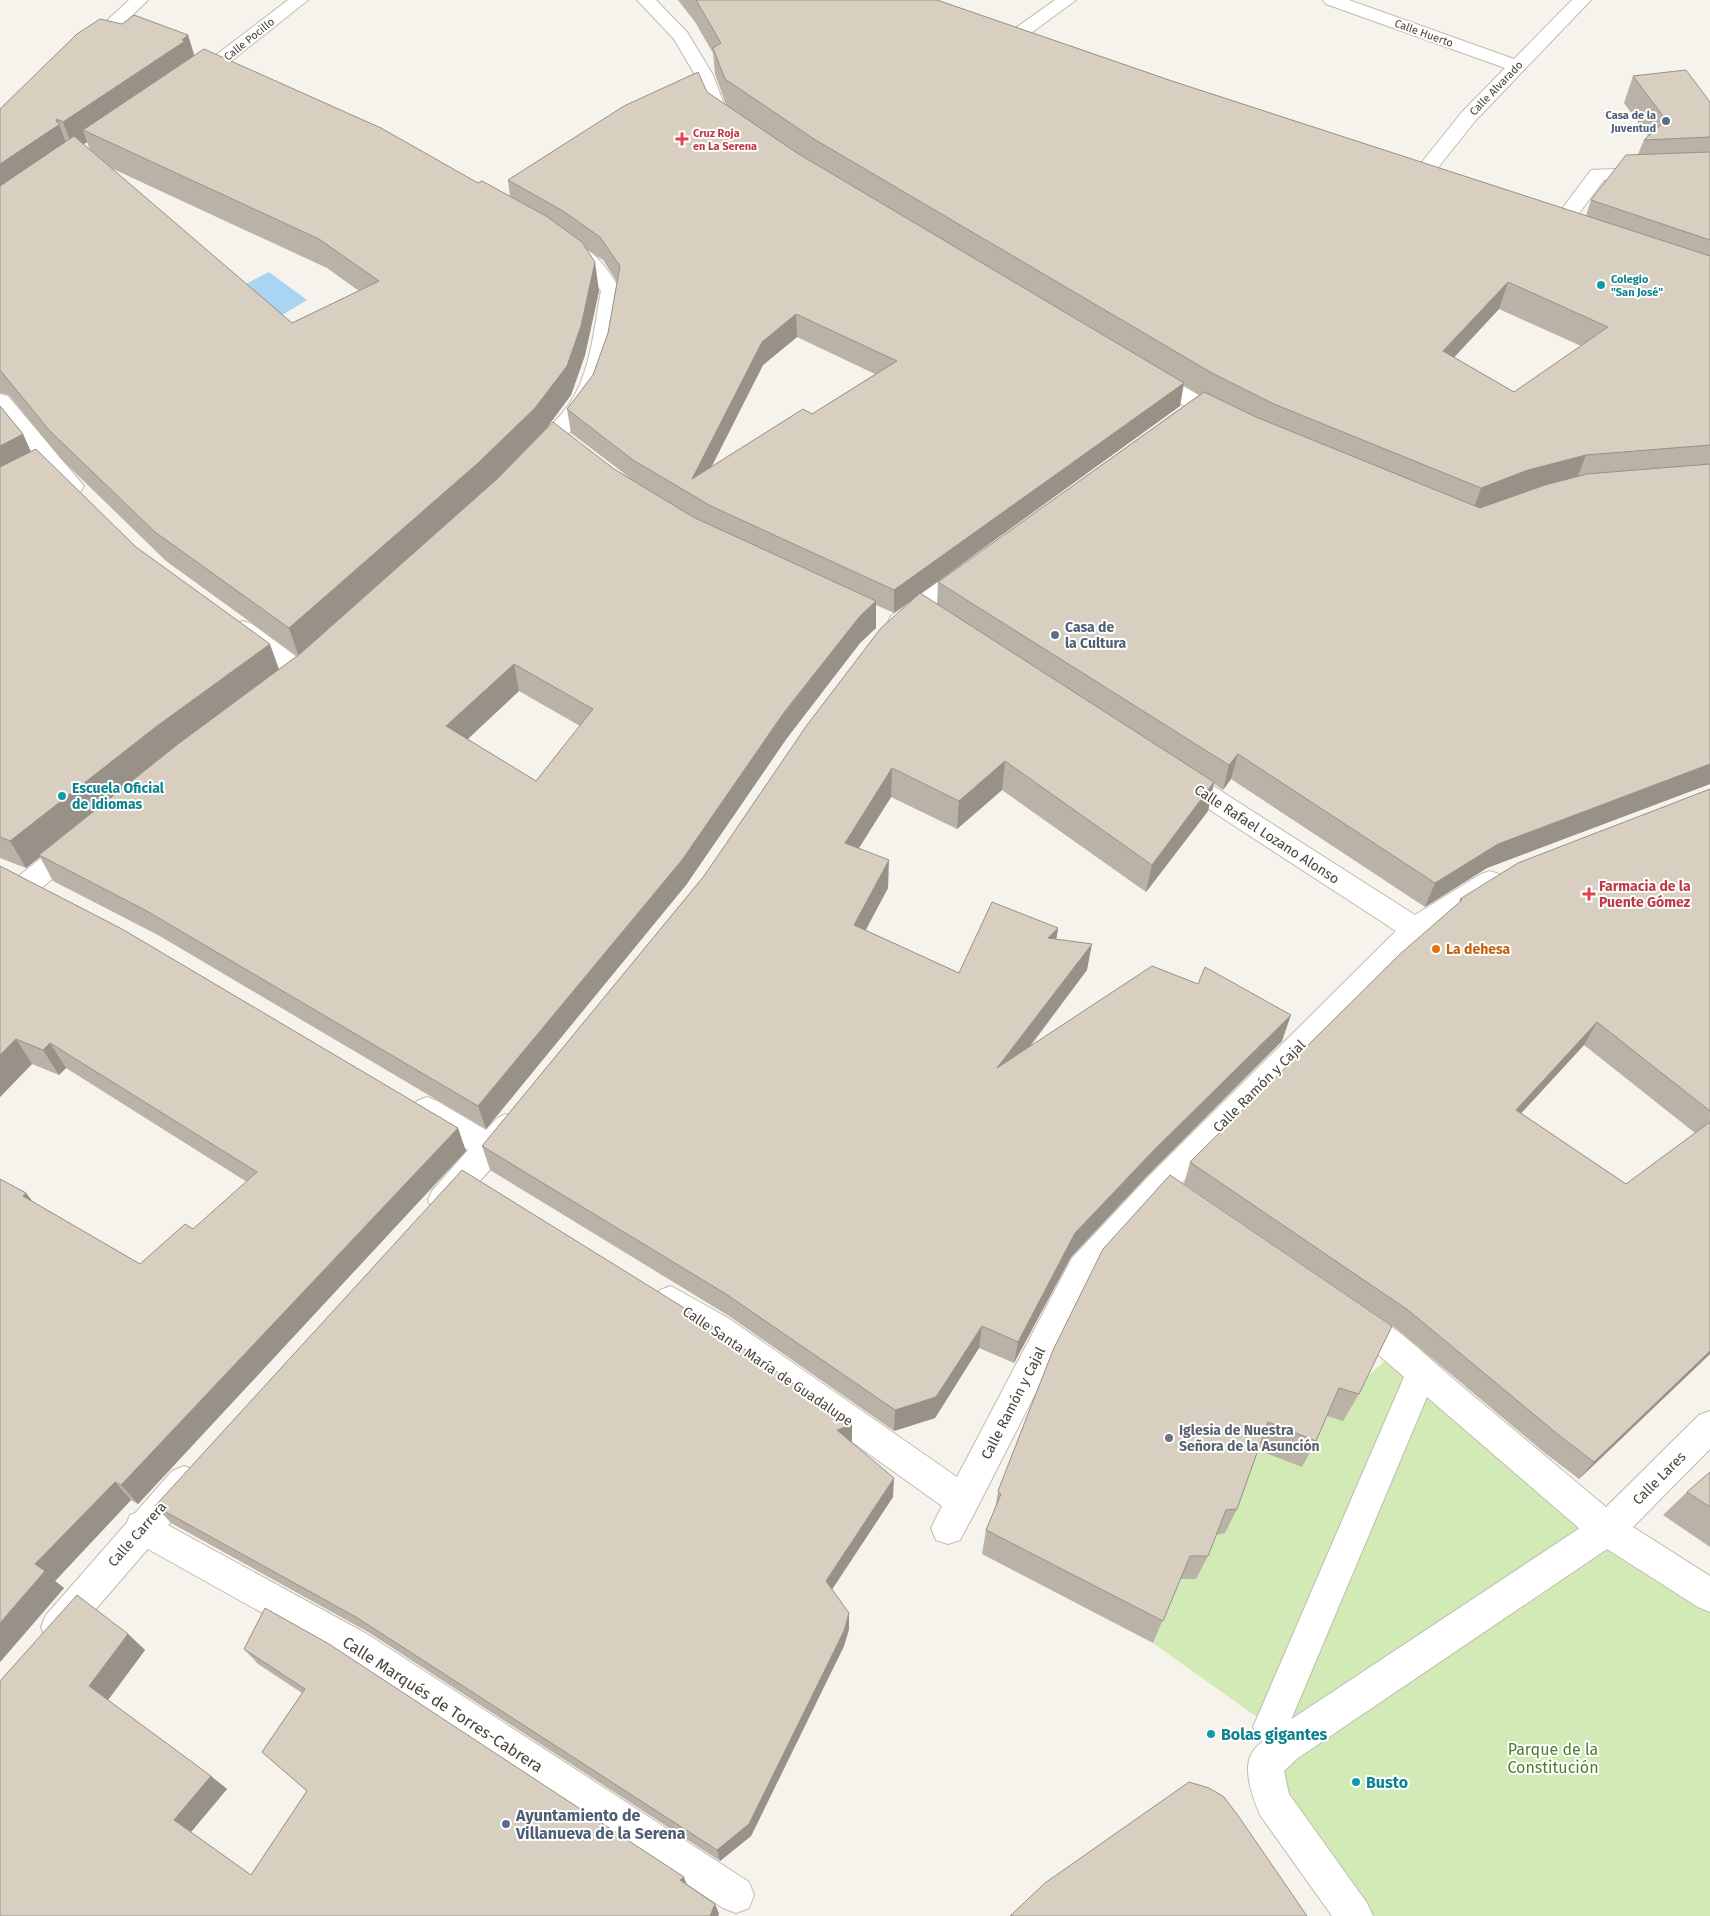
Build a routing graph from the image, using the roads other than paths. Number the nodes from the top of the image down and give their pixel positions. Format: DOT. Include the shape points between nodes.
graph roads {
  1 [pos="139,0"];
  2 [pos="299,0"];
  3 [pos="646,0"];
  4 [pos="1066,0"];
  5 [pos="1332,0"];
  6 [pos="1582,0"];
  7 [pos="987,37"];
  8 [pos="1006,43"];
  9 [pos="1024,50"];
  10 [pos="192,54"];
  11 [pos="78,57"];
  12 [pos="1517,66"];
  13 [pos="227,68"];
  14 [pos="178,92"];
  15 [pos="749,132"];
  16 [pos="1710,171"];
  17 [pos="1398,175"];
  18 [pos="1417,181"];
  19 [pos="1436,188"];
  20 [pos="1556,228"];
  21 [pos="550,235"];
  22 [pos="1130,365"];
  23 [pos="0,401"];
  24 [pos="1242,428"];
  25 [pos="521,471"];
  26 [pos="87,499"];
  27 [pos="990,557"];
  28 [pos="917,608"];
  29 [pos="228,620"];
  30 [pos="942,624"];
  31 [pos="886,627"];
  32 [pos="299,672"];
  33 [pos="1158,763"];
  34 [pos="96,829"];
  35 [pos="1515,871"];
  36 [pos="54,896"];
  37 [pos="1415,929"];
  38 [pos="406,1097"];
  39 [pos="522,1109"];
  40 [pos="490,1148"];
  41 [pos="421,1224"];
  42 [pos="651,1287"];
  43 [pos="1329,1302"];
  44 [pos="1422,1372"];
  45 [pos="1710,1426"];
  46 [pos="202,1462"];
  47 [pos="962,1501"];
  48 [pos="142,1527"];
  49 [pos="948,1528"];
  50 [pos="1607,1530"];
  51 [pos="1710,1595"];
  52 [pos="39,1649"];
  53 [pos="1271,1727"];
  54 [pos="736,1895"];
  55 [pos="1354,1916"];
  1 -- 11 [label="street" via="123,28"];
  2 -- 13 [label="street, Calle Pocillo"];
  3 -- 15 [label="street" via="681,36 700,88 717,110"];
  4 -- 8 [label="street"];
  5 -- 12 [label="street, Calle Huerto"];
  6 -- 12 [label="street, Calle Alvarado"];
  7 -- 8 [label="street"];
  8 -- 9 [label="street"];
  10 -- 13 [label="street"];
  12 -- 18 [label="street, Calle Alvarado" via="1469,116"];
  13 -- 14 [label="street, Calle Pocillo"];
  16 -- 20 [label="street" via="1598,174"];
  17 -- 18 [label="street"];
  18 -- 19 [label="street"];
  21 -- 25 [label="street" via="595,266 611,291 598,356 584,398 563,440"];
  22 -- 24 [label="street" via="1190,412"];
  23 -- 26 [label="street" via="43,470"];
  27 -- 28 [label="street"];
  28 -- 30 [label="street"];
  28 -- 31 [label="street"];
  29 -- 32 [label="street"];
  33 -- 37 [label="street, Calle Rafael Lozano Alonso"];
  34 -- 36 [label="street" via="13,878"];
  35 -- 37 [label="street, Calle Ramón y Cajal" via="1497,878"];
  37 -- 47 [label="street, Calle Ramón y Cajal" via="1171,1194 1082,1268"];
  38 -- 40 [label="street"];
  39 -- 40 [label="street"];
  40 -- 41 [label="street" via="480,1182"];
  42 -- 47 [label="street, Calle Santa María de Guadalupe" via="717,1328"];
  43 -- 44 [label="street" via="1385,1341"];
  44 -- 50 [label="street"];
  44 -- 53 [label="street"];
  45 -- 50 [label="street, Calle Lares"];
  46 -- 48 [label="street, Calle Carrera"];
  47 -- 49 [label="street, Calle Ramón y Cajal"];
  48 -- 52 [label="street, Calle Carrera"];
  48 -- 54 [label="street, Calle Marqués de Torres-Cabrera" via="355,1646"];
  50 -- 51 [label="street"];
  50 -- 55 [label="street" via="1285,1745 1265,1765 1273,1802"];
}
